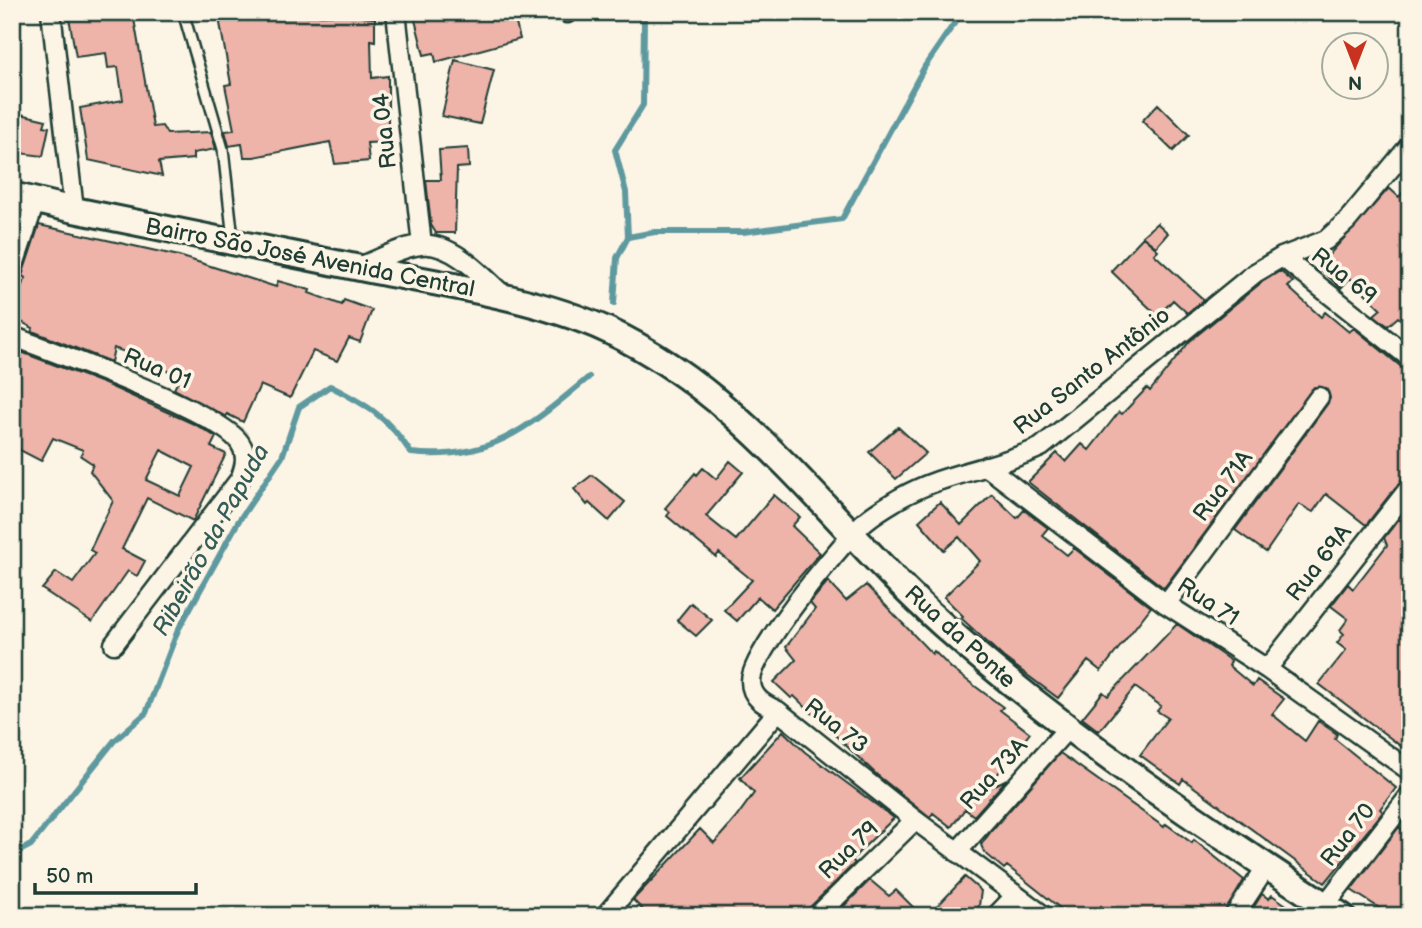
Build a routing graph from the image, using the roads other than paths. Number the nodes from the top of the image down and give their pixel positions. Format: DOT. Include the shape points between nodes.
graph roads {
  1 [pos="51,12"];
  2 [pos="183,12"];
  3 [pos="396,12"];
  4 [pos="1410,145"];
  5 [pos="24,198"];
  6 [pos="74,210"];
  7 [pos="234,242"];
  8 [pos="422,245"];
  9 [pos="1282,257"];
  10 [pos="359,267"];
  11 [pos="12,271"];
  12 [pos="507,298"];
  13 [pos="605,329"];
  14 [pos="12,336"];
  15 [pos="1410,358"];
  16 [pos="1320,397"];
  17 [pos="986,466"];
  18 [pos="1410,487"];
  19 [pos="852,535"];
  20 [pos="1166,604"];
  21 [pos="114,644"];
  22 [pos="1267,669"];
  23 [pos="778,711"];
  24 [pos="1068,729"];
  25 [pos="1410,771"];
  26 [pos="1410,795"];
  27 [pos="915,820"];
  28 [pos="957,852"];
  29 [pos="1268,866"];
  30 [pos="1016,895"];
  31 [pos="1333,910"];
  32 [pos="605,916"];
  33 [pos="817,916"];
  34 [pos="996,916"];
  35 [pos="1044,916"];
  36 [pos="1234,916"];
  1 -- 6 [label="street"];
  2 -- 7 [label="lane" via="223,149"];
  3 -- 8 [label="street, Rua 04"];
  4 -- 9 [label="street, Rua Santo Antônio" via="1348,221 1326,240"];
  5 -- 6 [label="street, Bairro São José Avenida Central"];
  5 -- 11 [label="street"];
  6 -- 7 [label="street, Bairro São José Avenida Central"];
  7 -- 10 [label="street, Bairro São José Avenida Central"];
  8 -- 10 [label="street"];
  8 -- 12 [label="street" via="452,253"];
  9 -- 15 [label="street, Rua 69"];
  9 -- 17 [label="street, Rua Santo Antônio" via="1229,293 1041,447"];
  10 -- 12 [label="street, Bairro São José Avenida Central"];
  12 -- 13 [label="street, Bairro São José Avenida Central"];
  13 -- 19 [label="street, Rua da Ponte" via="667,363 745,422 810,485"];
  14 -- 21 [label="street, Rua 01" via="151,392 220,425 242,446 245,462 240,479"];
  16 -- 20 [label="street, Rua 71A"];
  17 -- 19 [label="street, Rua Santo Antônio" via="957,472 903,496 876,512"];
  17 -- 20 [label="street, Rua 71"];
  18 -- 22 [label="street, Rua 69A"];
  19 -- 23 [label="street, Rua Santo Antônio" via="770,639 753,668 752,690"];
  19 -- 24 [label="street, Rua da Ponte" via="939,622"];
  20 -- 22 [label="street, Rua 71"];
  22 -- 25 [label="street, Rua 71"];
  23 -- 27 [label="street, Rua 73"];
  23 -- 32 [label="street, Rua 73"];
  24 -- 28 [label="street, Rua 73A"];
  24 -- 29 [label="street, Rua da Ponte"];
  26 -- 31 [label="street, Rua 70"];
  27 -- 28 [label="street, Rua 73"];
  27 -- 33 [label="street, Rua 79"];
  28 -- 30 [label="street, Rua 73"];
  29 -- 31 [label="street, Rua da Ponte"];
  29 -- 36 [label="street"];
  30 -- 34 [label="street"];
  30 -- 35 [label="street, Rua 73"];
}
